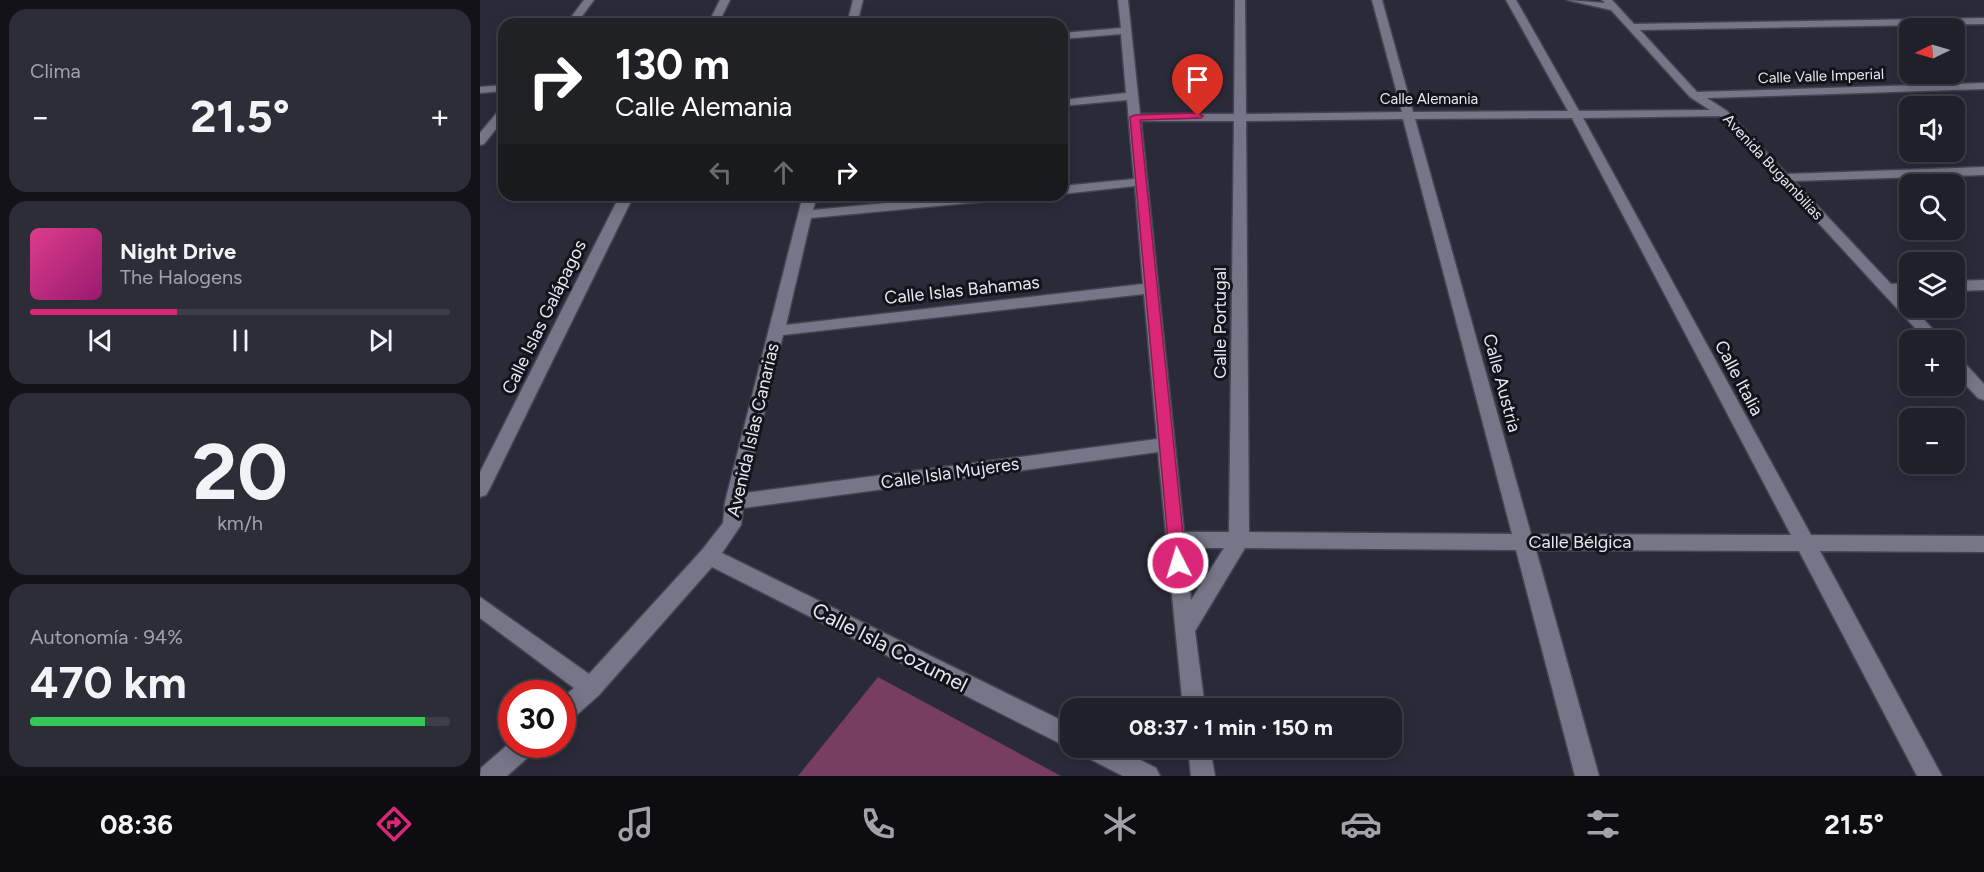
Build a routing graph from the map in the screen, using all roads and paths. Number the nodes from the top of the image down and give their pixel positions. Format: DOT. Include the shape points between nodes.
graph roads {
  1 [pos="589,0"];
  2 [pos="725,0"];
  3 [pos="858,0"];
  4 [pos="1123,0"];
  5 [pos="1240,0"];
  6 [pos="1377,0"];
  7 [pos="1511,0"];
  8 [pos="1572,0"];
  9 [pos="1610,4"];
  10 [pos="576,18"];
  11 [pos="716,18"];
  12 [pos="854,18"];
  13 [pos="1984,21"];
  14 [pos="1632,27"];
  15 [pos="1126,31"];
  16 [pos="1068,36"];
  17 [pos="1984,86"];
  18 [pos="498,88"];
  19 [pos="480,90"];
  20 [pos="1694,94"];
  21 [pos="1133,96"];
  22 [pos="1068,102"];
  23 [pos="1723,113"];
  24 [pos="1409,114"];
  25 [pos="1575,114"];
  26 [pos="1240,115"];
  27 [pos="1135,117"];
  28 [pos="498,118"];
  29 [pos="480,141"];
  30 [pos="1984,171"];
  31 [pos="1784,178"];
  32 [pos="1141,182"];
  33 [pos="1068,189"];
  34 [pos="624,201"];
  35 [pos="808,201"];
  36 [pos="949,201"];
  37 [pos="805,215"];
  38 [pos="1984,285"];
  39 [pos="1965,286"];
  40 [pos="1151,288"];
  41 [pos="1899,288"];
  42 [pos="1887,289"];
  43 [pos="1926,330"];
  44 [pos="776,331"];
  45 [pos="1965,374"];
  46 [pos="1984,394"];
  47 [pos="1167,444"];
  48 [pos="480,489"];
  49 [pos="734,502"];
  50 [pos="1176,540"];
  51 [pos="1239,541"];
  52 [pos="1525,542"];
  53 [pos="1805,543"];
  54 [pos="1984,544"];
  55 [pos="709,556"];
  56 [pos="480,606"];
  57 [pos="1184,630"];
  58 [pos="591,688"];
  59 [pos="1193,698"];
  60 [pos="576,701"];
  61 [pos="1060,732"];
  62 [pos="510,758"];
  63 [pos="1112,758"];
  64 [pos="1201,758"];
  65 [pos="489,776"];
  66 [pos="1149,776"];
  67 [pos="1203,776"];
  68 [pos="1587,776"];
  69 [pos="1930,776"];
  1 -- 10 [label="street"];
  2 -- 11 [label="street"];
  3 -- 12 [label="street"];
  4 -- 15 [label="street"];
  5 -- 26 [label="street, Calle Portugal"];
  6 -- 24 [label="street, Calle Austria"];
  7 -- 25 [label="street, Calle Italia"];
  8 -- 9 [label="street"];
  9 -- 14 [label="street, Avenida Bugambilias"];
  13 -- 14 [label="street"];
  14 -- 20 [label="street, Avenida Bugambilias"];
  15 -- 16 [label="street"];
  15 -- 21 [label="street"];
  17 -- 20 [label="street, Calle Valle Imperial"];
  18 -- 19 [label="street"];
  20 -- 23 [label="street, Avenida Bugambilias"];
  21 -- 22 [label="street"];
  21 -- 27 [label="street"];
  23 -- 25 [label="street, Calle Alemania"];
  23 -- 31 [label="street, Avenida Bugambilias"];
  24 -- 25 [label="street, Calle Alemania"];
  24 -- 26 [label="street, Calle Alemania"];
  24 -- 52 [label="street, Calle Austria"];
  25 -- 53 [label="street, Calle Italia"];
  26 -- 27 [label="street, Calle Alemania"];
  26 -- 51 [label="street, Calle Portugal"];
  27 -- 32 [label="street"];
  28 -- 29 [label="street"];
  30 -- 31 [label="street"];
  31 -- 42 [label="street, Avenida Bugambilias"];
  32 -- 33 [label="street"];
  32 -- 40 [label="street"];
  34 -- 48 [label="street, Calle Islas Galápagos"];
  35 -- 37 [label="street, Avenida Islas Canarias"];
  36 -- 37 [label="street"];
  37 -- 44 [label="street, Avenida Islas Canarias"];
  38 -- 39 [label="street"];
  40 -- 44 [label="street, Calle Islas Bahamas"];
  40 -- 47 [label="street"];
  41 -- 42 [label="street"];
  42 -- 43 [label="street, Avenida Bugambilias"];
  44 -- 49 [label="street, Avenida Islas Canarias"];
  45 -- 46 [label="street"];
  47 -- 49 [label="street, Calle Isla Mujeres"];
  47 -- 50 [label="street"];
  49 -- 55 [label="street, Avenida Islas Canarias" via="732,525"];
  50 -- 51 [label="street, Calle Bélgica"];
  50 -- 57 [label="street"];
  51 -- 52 [label="street, Calle Bélgica"];
  51 -- 57 [label="street"];
  52 -- 53 [label="street, Calle Bélgica"];
  52 -- 68 [label="street, Calle Austria"];
  53 -- 54 [label="street, Calle Bélgica"];
  53 -- 69 [label="street, Calle Italia"];
  55 -- 58 [label="street, Avenida Islas Canarias"];
  55 -- 61 [label="street, Calle Isla Cozumel"];
  56 -- 58 [label="street"];
  57 -- 59 [label="street"];
  58 -- 60 [label="street, Avenida Islas Canarias"];
  62 -- 65 [label="street"];
  63 -- 66 [label="street"];
  64 -- 67 [label="street"];
}
